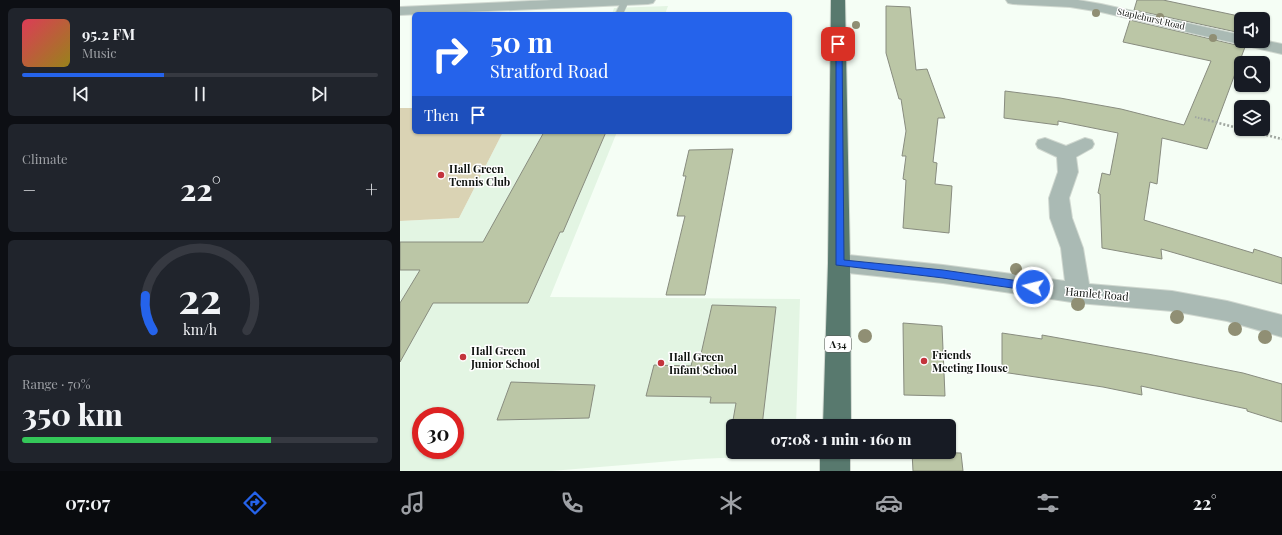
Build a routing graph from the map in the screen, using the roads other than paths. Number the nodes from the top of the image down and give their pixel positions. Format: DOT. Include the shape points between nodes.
graph roads {
  1 [pos="648,0"];
  2 [pos="838,0"];
  3 [pos="1013,0"];
  4 [pos="1069,2"];
  5 [pos="622,8"];
  6 [pos="400,11"];
  7 [pos="1234,38"];
  8 [pos="1270,46"];
  9 [pos="1282,49"];
  10 [pos="1045,144"];
  11 [pos="1085,144"];
  12 [pos="1066,154"];
  13 [pos="839,263"];
  14 [pos="1078,293"];
  15 [pos="1282,326"];
  16 [pos="836,419"];
  17 [pos="835,459"];
  18 [pos="835,471"];
  1 -- 5 [label="street"];
  2 -- 13 [label="highway, A34"];
  3 -- 4 [label="street, Staplehurst Road"];
  4 -- 7 [label="street, Staplehurst Road"];
  5 -- 6 [label="street"];
  8 -- 9 [label="street"];
  10 -- 12 [label="street"];
  11 -- 12 [label="street"];
  12 -- 14 [label="street" via="1068,172 1059,198 1061,218 1072,248"];
  13 -- 14 [label="street, Hamlet Road" via="943,274"];
  13 -- 16 [label="highway, A34"];
  14 -- 15 [label="street, Hamlet Road" via="1172,301 1227,311"];
  17 -- 18 [label="highway"];
}
